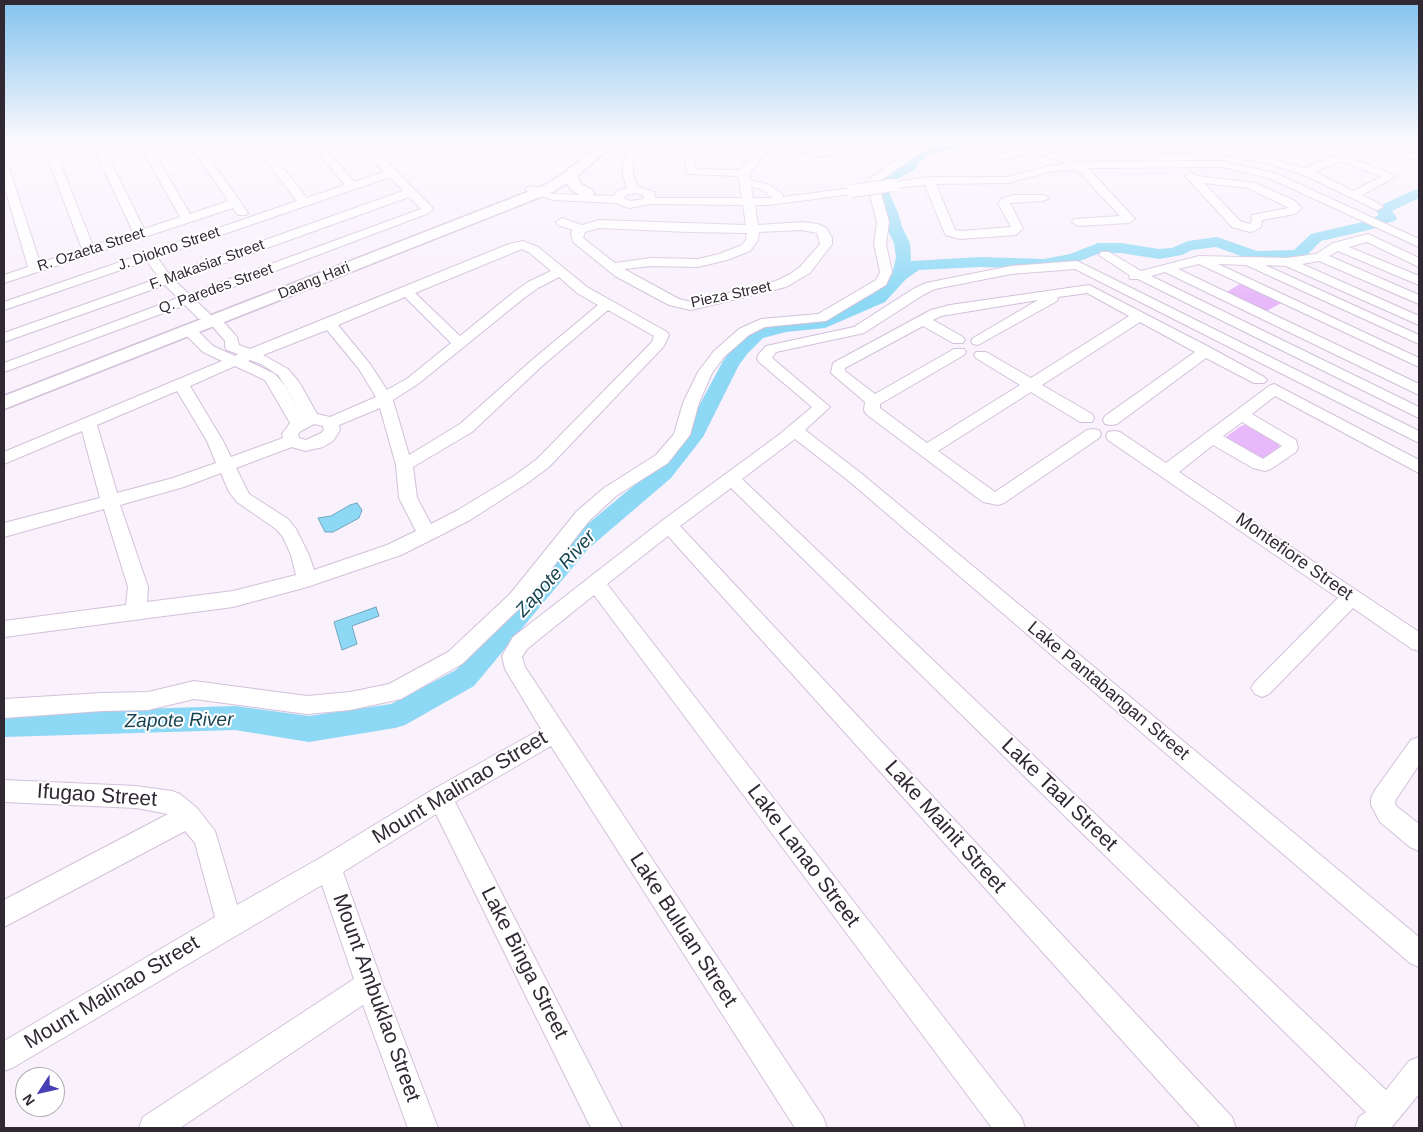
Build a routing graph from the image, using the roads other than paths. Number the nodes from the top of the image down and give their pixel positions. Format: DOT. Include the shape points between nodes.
graph roads {
  1 [pos="10,193"];
  2 [pos="66,193"];
  3 [pos="120,193"];
  4 [pos="172,193"];
  5 [pos="228,193"];
  6 [pos="297,193"];
  7 [pos="332,193"];
  8 [pos="409,193"];
  9 [pos="412,193"];
  10 [pos="530,193"];
  11 [pos="546,193"];
  12 [pos="582,193"];
  13 [pos="587,193"];
  14 [pos="626,193"];
  15 [pos="646,193"];
  16 [pos="747,193"];
  17 [pos="774,193"];
  18 [pos="835,193"];
  19 [pos="875,193"];
  20 [pos="934,193"];
  21 [pos="1105,193"];
  22 [pos="1208,193"];
  23 [pos="1267,193"];
  24 [pos="1310,193"];
  25 [pos="1349,193"];
  26 [pos="1357,193"];
  27 [pos="1353,195"];
  28 [pos="778,196"];
  29 [pos="618,197"];
  30 [pos="796,197"];
  31 [pos="1043,198"];
  32 [pos="650,199"];
  33 [pos="748,200"];
  34 [pos="304,202"];
  35 [pos="235,203"];
  36 [pos="1221,207"];
  37 [pos="1377,207"];
  38 [pos="1256,218"];
  39 [pos="187,219"];
  40 [pos="249,222"];
  41 [pos="562,222"];
  42 [pos="1078,222"];
  43 [pos="581,229"];
  44 [pos="753,229"];
  45 [pos="1389,229"];
  46 [pos="140,234"];
  47 [pos="1419,243"];
  48 [pos="1337,246"];
  49 [pos="88,250"];
  50 [pos="1105,255"];
  51 [pos="150,256"];
  52 [pos="1320,257"];
  53 [pos="1199,260"];
  54 [pos="1243,260"];
  55 [pos="1287,262"];
  56 [pos="1419,263"];
  57 [pos="614,267"];
  58 [pos="35,268"];
  59 [pos="1166,268"];
  60 [pos="559,272"];
  61 [pos="1139,275"];
  62 [pos="4,279"];
  63 [pos="167,280"];
  64 [pos="1419,281"];
  65 [pos="1112,284"];
  66 [pos="406,291"];
  67 [pos="1044,298"];
  68 [pos="187,300"];
  69 [pos="1419,300"];
  70 [pos="606,305"];
  71 [pos="4,306"];
  72 [pos="1139,316"];
  73 [pos="210,318"];
  74 [pos="924,320"];
  75 [pos="1419,321"];
  76 [pos="329,324"];
  77 [pos="190,331"];
  78 [pos="4,338"];
  79 [pos="1419,340"];
  80 [pos="459,343"];
  81 [pos="958,346"];
  82 [pos="979,348"];
  83 [pos="1206,351"];
  84 [pos="242,358"];
  85 [pos="1419,363"];
  86 [pos="4,368"];
  87 [pos="1259,380"];
  88 [pos="181,384"];
  89 [pos="1031,385"];
  90 [pos="1419,390"];
  91 [pos="4,394"];
  92 [pos="385,398"];
  93 [pos="873,402"];
  94 [pos="4,404"];
  95 [pos="1419,413"];
  96 [pos="1241,415"];
  97 [pos="1086,418"];
  98 [pos="306,422"];
  99 [pos="88,423"];
  100 [pos="330,423"];
  101 [pos="1113,428"];
  102 [pos="795,430"];
  103 [pos="1093,434"];
  104 [pos="1212,437"];
  105 [pos="1419,438"];
  106 [pos="292,441"];
  107 [pos="927,451"];
  108 [pos="4,458"];
  109 [pos="404,464"];
  110 [pos="227,465"];
  111 [pos="1419,467"];
  112 [pos="1168,471"];
  113 [pos="731,478"];
  114 [pos="110,501"];
  115 [pos="669,525"];
  116 [pos="4,532"];
  117 [pos="427,534"];
  118 [pos="307,580"];
  119 [pos="596,584"];
  120 [pos="1352,597"];
  121 [pos="133,612"];
  122 [pos="4,629"];
  123 [pos="1419,644"];
  124 [pos="1262,688"];
  125 [pos="4,709"];
  126 [pos="555,732"];
  127 [pos="1419,748"];
  128 [pos="4,791"];
  129 [pos="440,798"];
  130 [pos="189,816"];
  131 [pos="1419,839"];
  132 [pos="329,867"];
  133 [pos="4,914"];
  134 [pos="230,923"];
  135 [pos="1419,954"];
  136 [pos="369,985"];
  137 [pos="4,1057"];
  138 [pos="1419,1071"];
  139 [pos="1378,1120"];
  140 [pos="154,1128"];
  141 [pos="424,1128"];
  142 [pos="607,1128"];
  143 [pos="812,1128"];
  144 [pos="1010,1128"];
  145 [pos="1221,1128"];
  1 -- 58 [label="street"];
  2 -- 49 [label="street"];
  3 -- 46 [label="street"];
  4 -- 39 [label="street"];
  5 -- 35 [label="street"];
  6 -- 34 [label="street"];
  7 -- 34 [label="street, J. Diokno Street"];
  8 -- 63 [label="street, F. Makasiar Street"];
  9 -- 68 [label="street, Q. Paredes Street" via="427,208 418,214"];
  10 -- 73 [label="main road, Daang Hari"];
  11 -- 29 [label="street" via="553,197"];
  12 -- 13 [label="street"];
  13 -- 29 [label="street"];
  14 -- 29 [label="street"];
  15 -- 32 [label="street"];
  16 -- 33 [label="street"];
  17 -- 28 [label="street"];
  18 -- 30 [label="street"];
  19 -- 125 [label="street" via="883,222 880,244 885,278 821,318 768,322 744,332 719,354 705,372 691,403 682,435 662,458 610,492 583,516 517,599 455,658 393,692 350,701 307,705 194,690 148,701"];
  20 -- 31 [label="street" via="950,232 960,236 1012,232 1017,228 1005,201"];
  21 -- 42 [label="street" via="1129,219"];
  22 -- 36 [label="street"];
  23 -- 38 [label="street" via="1296,208 1291,212"];
  24 -- 45 [label="street"];
  25 -- 27 [label="street"];
  26 -- 27 [label="street"];
  27 -- 37 [label="street"];
  28 -- 30 [label="street"];
  28 -- 33 [label="street"];
  29 -- 32 [label="street" via="629,205"];
  30 -- 33 [label="street" via="780,201"];
  32 -- 33 [label="street"];
  33 -- 44 [label="street"];
  34 -- 40 [label="street, J. Diokno Street"];
  35 -- 39 [label="street, R. Ozaeta Street"];
  35 -- 40 [label="street"];
  36 -- 38 [label="street"];
  36 -- 38 [label="street" via="1244,228 1257,224"];
  39 -- 46 [label="street, R. Ozaeta Street"];
  40 -- 51 [label="street, J. Diokno Street"];
  41 -- 43 [label="street"];
  43 -- 44 [label="street" via="599,224"];
  43 -- 57 [label="street, Pieza Street" via="576,233 577,239"];
  44 -- 57 [label="street" via="752,240 746,248 723,257 698,263 651,262"];
  44 -- 57 [label="street, Pieza Street" via="814,227 822,231 826,244 804,270 781,284 692,306 674,302"];
  45 -- 47 [label="street"];
  46 -- 49 [label="street, R. Ozaeta Street"];
  48 -- 52 [label="street"];
  48 -- 56 [label="street" via="1368,238"];
  48 -- 64 [label="street"];
  49 -- 58 [label="street, R. Ozaeta Street"];
  50 -- 61 [label="street"];
  51 -- 63 [label="street"];
  51 -- 71 [label="street, J. Diokno Street"];
  52 -- 55 [label="street"];
  52 -- 69 [label="street"];
  53 -- 54 [label="street"];
  53 -- 59 [label="street"];
  53 -- 85 [label="street"];
  54 -- 55 [label="street"];
  54 -- 79 [label="street"];
  55 -- 75 [label="street"];
  58 -- 62 [label="street, R. Ozaeta Street"];
  59 -- 61 [label="street"];
  59 -- 90 [label="street"];
  60 -- 66 [label="street" via="534,250 523,245"];
  60 -- 70 [label="street"];
  60 -- 80 [label="street" via="533,285"];
  61 -- 65 [label="street"];
  61 -- 95 [label="street"];
  63 -- 68 [label="street"];
  63 -- 78 [label="street, F. Makasiar Street"];
  65 -- 102 [label="street" via="1077,265 1002,272 931,286 859,330 771,349 764,360 822,407"];
  65 -- 105 [label="street"];
  66 -- 76 [label="street"];
  66 -- 80 [label="street"];
  67 -- 72 [label="street" via="1088,289"];
  67 -- 74 [label="street" via="950,309"];
  67 -- 82 [label="street"];
  68 -- 73 [label="street"];
  68 -- 86 [label="street, Q. Paredes Street"];
  70 -- 109 [label="street" via="466,428"];
  70 -- 117 [label="street" via="662,335 659,342 543,463 464,515"];
  72 -- 83 [label="street"];
  72 -- 89 [label="street"];
  73 -- 77 [label="main road, Daang Hari"];
  73 -- 84 [label="street" via="232,340 232,347"];
  73 -- 91 [label="main road, Daang Hari"];
  74 -- 81 [label="street"];
  74 -- 93 [label="street" via="831,369"];
  76 -- 84 [label="street"];
  76 -- 92 [label="street" via="344,339"];
  77 -- 84 [label="street" via="208,349"];
  77 -- 94 [label="main road, Daang Hari"];
  80 -- 92 [label="street" via="414,381"];
  81 -- 82 [label="street" via="966,338"];
  81 -- 93 [label="street"];
  82 -- 89 [label="street"];
  83 -- 87 [label="street"];
  83 -- 101 [label="street"];
  84 -- 88 [label="street"];
  84 -- 98 [label="street" via="270,377"];
  88 -- 99 [label="street"];
  88 -- 110 [label="street"];
  89 -- 97 [label="street"];
  89 -- 107 [label="street"];
  92 -- 100 [label="street"];
  92 -- 109 [label="street"];
  93 -- 107 [label="street" via="872,410"];
  96 -- 104 [label="street"];
  96 -- 104 [label="street" via="1285,440 1290,448 1265,465"];
  96 -- 111 [label="street" via="1274,389"];
  97 -- 101 [label="street" via="1101,416"];
  97 -- 103 [label="street" via="1085,428"];
  98 -- 100 [label="street" via="323,420"];
  98 -- 106 [label="street" via="290,434"];
  99 -- 108 [label="street"];
  99 -- 114 [label="street"];
  100 -- 106 [label="street" via="330,434 317,443 305,446"];
  101 -- 103 [label="street" via="1104,438"];
  101 -- 112 [label="street, Montefiore Street"];
  102 -- 113 [label="street, Mount Malinao Street"];
  102 -- 135 [label="street, Lake Pantabangan Street" via="872,491"];
  103 -- 107 [label="street" via="998,499 989,498"];
  104 -- 112 [label="street"];
  106 -- 110 [label="street"];
  109 -- 117 [label="street" via="408,498"];
  110 -- 114 [label="street" via="178,483"];
  110 -- 118 [label="street" via="238,492 282,524 290,534"];
  112 -- 120 [label="street, Montefiore Street"];
  113 -- 115 [label="street, Mount Malinao Street"];
  113 -- 139 [label="street, Lake Taal Street"];
  114 -- 116 [label="street"];
  114 -- 121 [label="street" via="138,587 138,601"];
  115 -- 119 [label="street, Mount Malinao Street"];
  115 -- 145 [label="street, Lake Mainit Street"];
  117 -- 118 [label="street" via="376,557"];
  118 -- 121 [label="street" via="233,599"];
  119 -- 126 [label="street, Mount Malinao Street" via="520,644 512,656 515,669"];
  119 -- 144 [label="street, Lake Lanao Street"];
  120 -- 123 [label="street, Montefiore Street"];
  120 -- 124 [label="street"];
  121 -- 122 [label="street"];
  126 -- 129 [label="street, Mount Malinao Street"];
  126 -- 143 [label="street, Lake Buluan Street"];
  127 -- 131 [label="street" via="1383,798 1388,814"];
  128 -- 130 [label="street, Ifugao Street" via="136,797 172,802"];
  129 -- 132 [label="street, Mount Malinao Street"];
  129 -- 142 [label="street, Lake Binga Street"];
  130 -- 133 [label="street"];
  130 -- 134 [label="street, Ifugao Street" via="206,839"];
  132 -- 134 [label="street, Mount Malinao Street"];
  132 -- 136 [label="street, Mount Ambuklao Street"];
  134 -- 137 [label="street, Mount Malinao Street"];
  136 -- 140 [label="street"];
  136 -- 141 [label="street, Mount Ambuklao Street"];
  138 -- 139 [label="street"];
}
